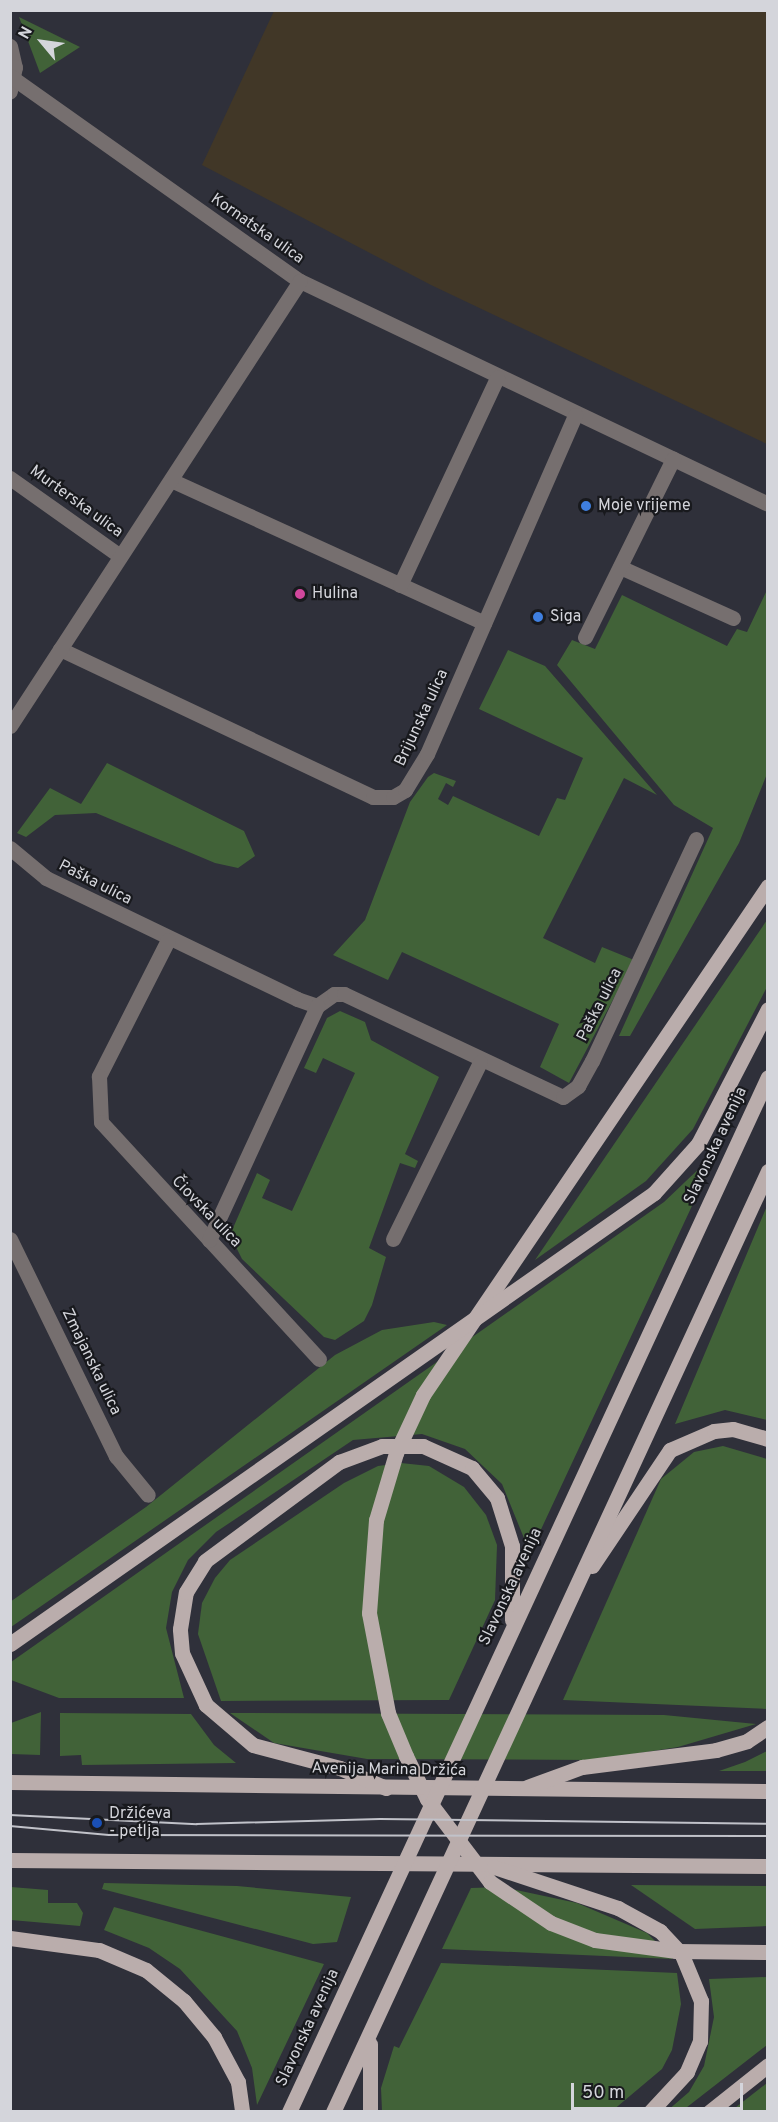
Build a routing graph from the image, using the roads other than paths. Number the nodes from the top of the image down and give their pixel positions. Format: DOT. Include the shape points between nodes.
graph roads {
  1 [pos="10,46"];
  2 [pos="12,82"];
  3 [pos="300,281"];
  4 [pos="497,378"];
  5 [pos="575,415"];
  6 [pos="673,459"];
  7 [pos="10,478"];
  8 [pos="173,481"];
  9 [pos="768,504"];
  10 [pos="120,556"];
  11 [pos="620,567"];
  12 [pos="400,585"];
  13 [pos="733,618"];
  14 [pos="484,623"];
  15 [pos="585,637"];
  16 [pos="60,649"];
  17 [pos="10,726"];
  18 [pos="696,839"];
  19 [pos="10,848"];
  20 [pos="768,886"];
  21 [pos="168,940"];
  22 [pos="317,1005"];
  23 [pos="768,1009"];
  24 [pos="480,1062"];
  25 [pos="768,1077"];
  26 [pos="768,1171"];
  27 [pos="10,1239"];
  28 [pos="393,1239"];
  29 [pos="209,1240"];
  30 [pos="319,1359"];
  31 [pos="768,1439"];
  32 [pos="147,1495"];
  33 [pos="575,1587"];
  34 [pos="511,1629"];
  35 [pos="10,1644"];
  36 [pos="768,1727"];
  37 [pos="10,1782"];
  38 [pos="386,1788"];
  39 [pos="522,1790"];
  40 [pos="768,1791"];
  41 [pos="10,1860"];
  42 [pos="477,1862"];
  43 [pos="768,1866"];
  44 [pos="10,1938"];
  45 [pos="768,1952"];
  46 [pos="374,2023"];
  47 [pos="768,2065"];
  48 [pos="242,2112"];
  49 [pos="289,2112"];
  50 [pos="333,2112"];
  51 [pos="370,2112"];
  52 [pos="650,2112"];
  53 [pos="709,2112"];
  1 -- 2 [label="street"];
  2 -- 3 [label="street, Kornatska ulica"];
  3 -- 4 [label="street, Kornatska ulica"];
  3 -- 8 [label="street"];
  4 -- 5 [label="street, Kornatska ulica"];
  4 -- 12 [label="street"];
  5 -- 6 [label="street, Kornatska ulica"];
  5 -- 14 [label="street"];
  6 -- 9 [label="street, Kornatska ulica"];
  6 -- 11 [label="street"];
  7 -- 10 [label="street, Murterska ulica"];
  8 -- 10 [label="street"];
  8 -- 12 [label="street"];
  10 -- 16 [label="street"];
  11 -- 13 [label="street"];
  11 -- 15 [label="street"];
  12 -- 14 [label="street"];
  14 -- 16 [label="street, Brijunska ulica" via="414,778 405,790 384,799 124,683"];
  16 -- 17 [label="street"];
  18 -- 24 [label="street, Paška ulica" via="578,1086 563,1097 548,1094"];
  19 -- 21 [label="street, Paška ulica" via="46,878"];
  20 -- 45 [label="main road" via="423,1395 396,1453 376,1520 369,1613 388,1713 406,1756 427,1799 490,1882 551,1923 595,1940 666,1950"];
  21 -- 22 [label="street, Paška ulica"];
  21 -- 29 [label="street, Čiovska ulica" via="99,1076 101,1122"];
  22 -- 24 [label="street, Paška ulica" via="334,994 344,994"];
  22 -- 29 [label="street"];
  23 -- 35 [label="main road" via="698,1144 654,1192"];
  24 -- 28 [label="street"];
  25 -- 34 [label="main road, Slavonska avenija"];
  26 -- 33 [label="main road"];
  27 -- 32 [label="street, Zmajanska ulica" via="116,1456"];
  29 -- 30 [label="street, Čiovska ulica"];
  31 -- 33 [label="main road" via="733,1429 714,1431 670,1450"];
  33 -- 46 [label="main road"];
  34 -- 38 [label="main road" via="512,1546 497,1498 472,1468 423,1446 382,1446 339,1462 205,1561 186,1592 180,1629 182,1653 206,1705 235,1734 268,1751 340,1768"];
  34 -- 49 [label="main road, Slavonska avenija"];
  36 -- 39 [label="main road" via="747,1741 716,1750 582,1767"];
  37 -- 38 [label="main road, Avenija Marina Držića"];
  38 -- 39 [label="main road, Avenija Marina Držića"];
  39 -- 40 [label="main road, Avenija Marina Držića"];
  41 -- 42 [label="main road"];
  42 -- 43 [label="main road"];
  42 -- 52 [label="main road" via="618,1908 660,1931 682,1955 701,2001 700,2041 687,2073"];
  44 -- 48 [label="main road" via="99,1950 146,1970 195,2013 229,2061"];
  46 -- 50 [label="main road"];
  46 -- 51 [label="main road" via="368,2060"];
  47 -- 53 [label="main road"];
}
